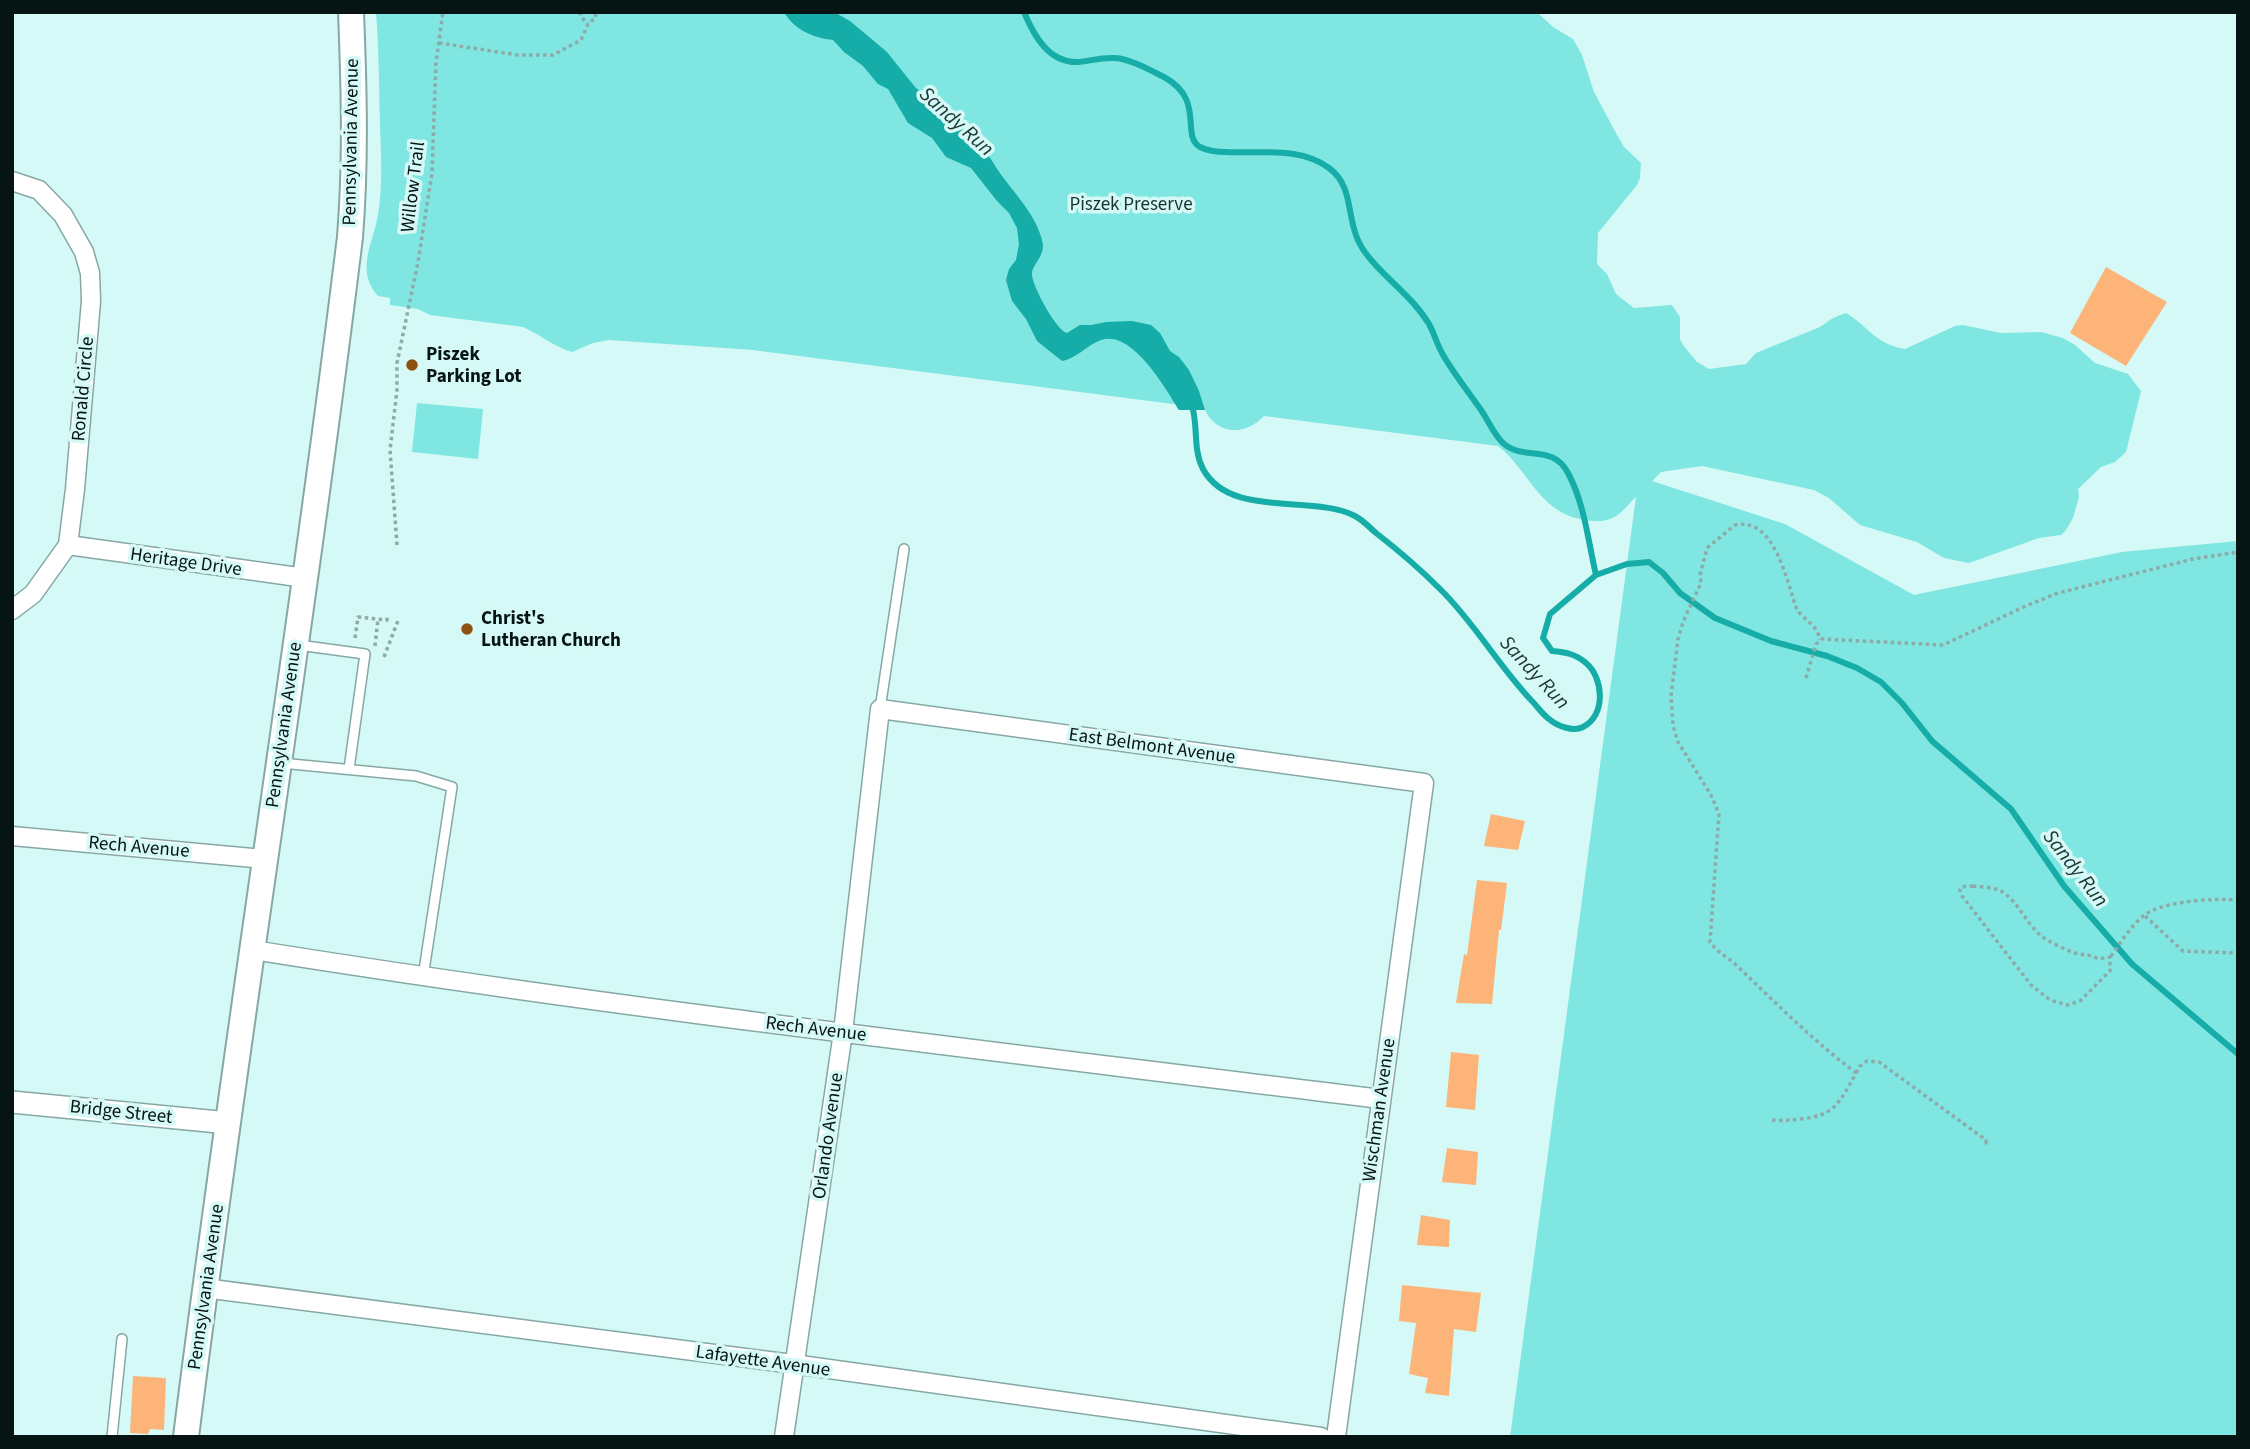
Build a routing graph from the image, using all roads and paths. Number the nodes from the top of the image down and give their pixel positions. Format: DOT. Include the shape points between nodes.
graph roads {
  1 [pos="351,12"];
  2 [pos="443,12"];
  3 [pos="580,12"];
  4 [pos="595,12"];
  5 [pos="588,24"];
  6 [pos="439,43"];
  7 [pos="12,181"];
  8 [pos="68,545"];
  9 [pos="397,545"];
  10 [pos="904,549"];
  11 [pos="2238,551"];
  12 [pos="305,578"];
  13 [pos="12,610"];
  14 [pos="387,617"];
  15 [pos="398,618"];
  16 [pos="378,619"];
  17 [pos="1818,642"];
  18 [pos="295,645"];
  19 [pos="353,653"];
  20 [pos="374,655"];
  21 [pos="384,657"];
  22 [pos="1806,678"];
  23 [pos="880,709"];
  24 [pos="279,762"];
  25 [pos="349,769"];
  26 [pos="1424,783"];
  27 [pos="12,836"];
  28 [pos="265,859"];
  29 [pos="2238,900"];
  30 [pos="2145,916"];
  31 [pos="253,950"];
  32 [pos="2238,953"];
  33 [pos="2110,957"];
  34 [pos="423,977"];
  35 [pos="843,1032"];
  36 [pos="1856,1073"];
  37 [pos="1380,1099"];
  38 [pos="12,1102"];
  39 [pos="1772,1120"];
  40 [pos="229,1123"];
  41 [pos="1984,1140"];
  42 [pos="204,1288"];
  43 [pos="122,1339"];
  44 [pos="793,1364"];
  45 [pos="112,1437"];
  46 [pos="186,1437"];
  47 [pos="784,1437"];
  48 [pos="1321,1437"];
  49 [pos="1336,1437"];
  1 -- 12 [label="main road, Pennsylvania Avenue" via="355,127 350,237"];
  2 -- 6 [label="path, Willow Trail"];
  3 -- 5 [label="path"];
  4 -- 5 [label="path" via="595,19"];
  5 -- 6 [label="path" via="581,40 553,55 518,55"];
  6 -- 9 [label="path, Willow Trail" via="432,173 397,363 390,450"];
  7 -- 8 [label="street, Ronald Circle" via="39,190 63,215 90,272"];
  8 -- 12 [label="street, Heritage Drive"];
  8 -- 13 [label="street, Ronald Circle" via="33,594"];
  10 -- 23 [label="lane"];
  11 -- 17 [label="path" via="2058,593 1943,645 1829,638"];
  12 -- 18 [label="main road, Pennsylvania Avenue"];
  14 -- 16 [label="path"];
  15 -- 21 [label="path"];
  16 -- 19 [label="path" via="358,617"];
  16 -- 20 [label="path"];
  17 -- 22 [label="path"];
  17 -- 36 [label="path" via="1820,635 1797,610 1774,547 1755,527 1735,525 1707,548 1701,583 1678,639 1671,706 1678,742 1719,814 1710,942"];
  18 -- 19 [label="lane"];
  18 -- 24 [label="main road, Pennsylvania Avenue"];
  19 -- 25 [label="lane" via="365,654"];
  23 -- 26 [label="street, East Belmont Avenue"];
  23 -- 35 [label="street, Orlando Avenue"];
  24 -- 25 [label="lane"];
  24 -- 28 [label="main road, Pennsylvania Avenue"];
  25 -- 34 [label="lane" via="416,776 452,787"];
  26 -- 37 [label="street, Wischman Avenue"];
  27 -- 28 [label="street, Rech Avenue"];
  28 -- 31 [label="main road, Pennsylvania Avenue"];
  29 -- 30 [label="path" via="2180,903"];
  30 -- 32 [label="path" via="2183,951"];
  30 -- 33 [label="path"];
  31 -- 34 [label="street, Rech Avenue"];
  31 -- 40 [label="main road, Pennsylvania Avenue"];
  33 -- 33 [label="path" via="2110,971 2080,1002 2059,1004 2031,985 1960,890 1965,886 1998,890 2044,938 2074,953"];
  34 -- 35 [label="street, Rech Avenue"];
  35 -- 37 [label="street, Rech Avenue"];
  35 -- 44 [label="street, Orlando Avenue"];
  36 -- 39 [label="path" via="1825,1115"];
  36 -- 41 [label="path" via="1867,1061 1879,1062"];
  37 -- 49 [label="street, Wischman Avenue"];
  38 -- 40 [label="street, Bridge Street"];
  40 -- 42 [label="main road, Pennsylvania Avenue"];
  42 -- 44 [label="street, Lafayette Avenue"];
  42 -- 46 [label="main road, Pennsylvania Avenue"];
  43 -- 45 [label="lane"];
  44 -- 47 [label="street, Orlando Avenue"];
  44 -- 48 [label="street, Lafayette Avenue"];
}
